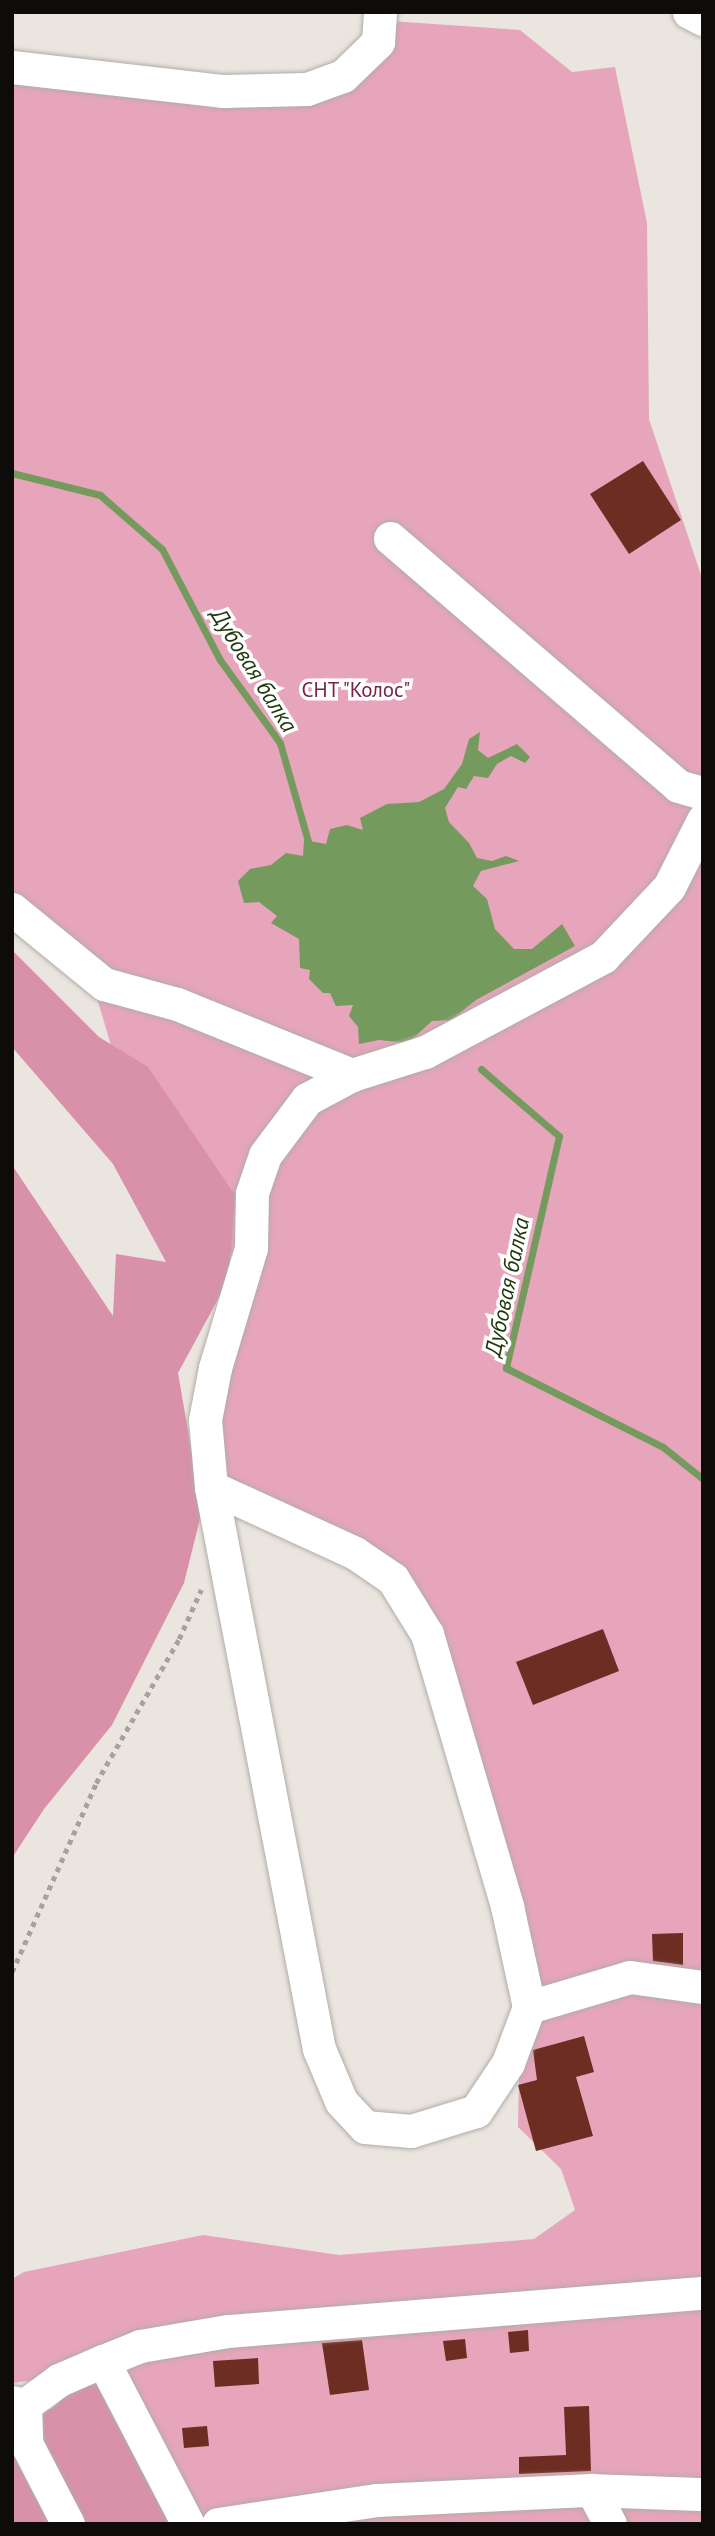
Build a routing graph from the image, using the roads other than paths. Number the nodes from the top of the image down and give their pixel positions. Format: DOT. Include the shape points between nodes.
graph roads {
  1 [pos="380,12"];
  2 [pos="689,12"];
  3 [pos="703,19"];
  4 [pos="12,67"];
  5 [pos="390,538"];
  6 [pos="703,793"];
  7 [pos="703,820"];
  8 [pos="12,909"];
  9 [pos="352,1075"];
  10 [pos="211,1487"];
  11 [pos="703,1987"];
  12 [pos="530,2007"];
  13 [pos="703,2293"];
  14 [pos="103,2361"];
  15 [pos="19,2404"];
  16 [pos="592,2490"];
  17 [pos="703,2494"];
  18 [pos="68,2524"];
  19 [pos="188,2524"];
  20 [pos="218,2524"];
  21 [pos="610,2524"];
  1 -- 4 [label="street" via="378,42 343,76 307,89 224,90"];
  2 -- 3 [label="street"];
  5 -- 6 [label="street" via="678,786"];
  7 -- 9 [label="street" via="669,887 603,957 425,1052"];
  8 -- 9 [label="street" via="104,984 177,1004"];
  9 -- 10 [label="street" via="307,1099 265,1156 252,1193 251,1248 215,1368 205,1420"];
  10 -- 12 [label="street" via="374,1566 393,1579 427,1634 506,1906"];
  10 -- 12 [label="street" via="319,2049 341,2101 365,2127 411,2131 475,2111 508,2063"];
  11 -- 12 [label="street" via="630,1977"];
  13 -- 14 [label="street" via="228,2331 140,2346"];
  14 -- 15 [label="street" via="60,2379"];
  14 -- 19 [label="street"];
  15 -- 18 [label="street" via="26,2443"];
  16 -- 17 [label="street"];
  16 -- 20 [label="street" via="377,2500"];
  16 -- 21 [label="street"];
}
